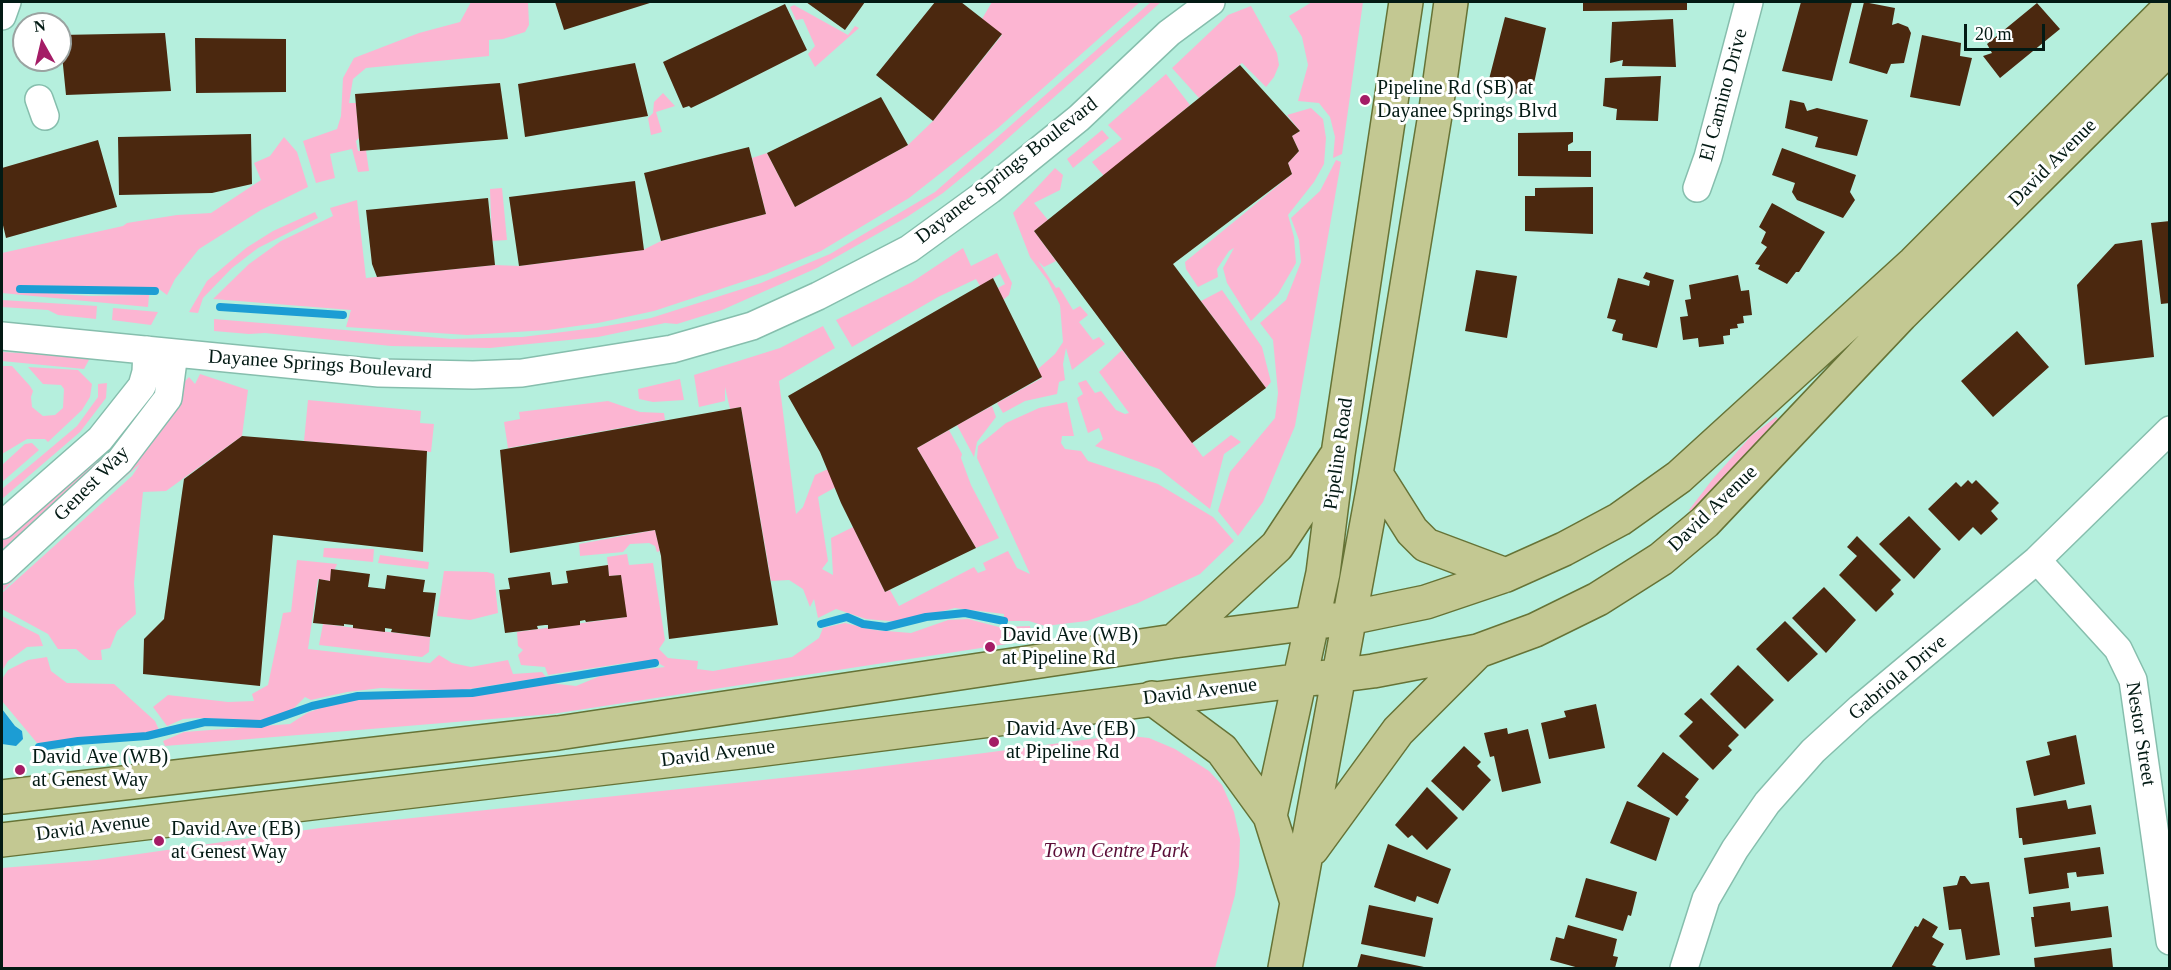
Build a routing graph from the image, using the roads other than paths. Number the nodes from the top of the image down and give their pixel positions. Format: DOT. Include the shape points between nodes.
graph roads {
  1 [pos="7,2"];
  2 [pos="1211,2"];
  3 [pos="1406,2"];
  4 [pos="1451,2"];
  5 [pos="1749,2"];
  6 [pos="2169,7"];
  7 [pos="2,16"];
  8 [pos="2169,47"];
  9 [pos="1697,188"];
  10 [pos="2,336"];
  11 [pos="147,350"];
  12 [pos="174,353"];
  13 [pos="2169,430"];
  14 [pos="1338,454"];
  15 [pos="1376,474"];
  16 [pos="2,525"];
  17 [pos="2037,560"];
  18 [pos="2,570"];
  19 [pos="1506,575"];
  20 [pos="1349,618"];
  21 [pos="1312,624"];
  22 [pos="1173,641"];
  23 [pos="1478,651"];
  24 [pos="1340,675"];
  25 [pos="1299,680"];
  26 [pos="1152,698"];
  27 [pos="2,797"];
  28 [pos="1270,816"];
  29 [pos="2,840"];
  30 [pos="1307,856"];
  31 [pos="1297,899"];
  32 [pos="2169,941"];
  33 [pos="1285,969"];
  34 [pos="1684,969"];
  1 -- 7 [label="street"];
  2 -- 12 [label="street, Dayanee Springs Boulevard" via="1169,33 1079,118 909,249 752,326 672,350 522,373 379,373"];
  3 -- 14 [label="main road, Pipeline Road"];
  4 -- 15 [label="main road, Pipeline Road"];
  5 -- 9 [label="street, El Camino Drive"];
  6 -- 19 [label="main road, David Avenue" via="1914,263 1679,477 1620,519"];
  8 -- 23 [label="main road, David Avenue" via="1901,315 1705,522 1660,559 1598,599 1535,630"];
  10 -- 11 [label="street, Dayanee Springs Boulevard"];
  11 -- 12 [label="street, Dayanee Springs Boulevard"];
  11 -- 16 [label="street, Genest Way" via="142,386 100,439"];
  12 -- 18 [label="street, Genest Way" via="168,398 120,461"];
  13 -- 17 [label="street, Gabriola Drive"];
  14 -- 21 [label="main road, Pipeline Road" via="1323,573"];
  14 -- 22 [label="main road" via="1277,546"];
  15 -- 19 [label="main road" via="1412,531 1426,545"];
  15 -- 20 [label="main road, Pipeline Road"];
  17 -- 32 [label="street, Nestor Street" via="2118,648 2133,681"];
  17 -- 34 [label="street, Gabriola Drive" via="1860,708 1813,751 1767,803 1706,899"];
  19 -- 20 [label="main road, David Avenue" via="1426,602"];
  20 -- 21 [label="main road, David Avenue"];
  20 -- 24 [label="main road, Pipeline Road"];
  21 -- 22 [label="main road, David Avenue"];
  21 -- 25 [label="main road, Pipeline Road"];
  22 -- 27 [label="main road, David Avenue" via="558,733"];
  23 -- 24 [label="main road, David Avenue"];
  23 -- 30 [label="main road" via="1398,732"];
  24 -- 25 [label="main road, David Avenue"];
  24 -- 30 [label="main road, Pipeline Road"];
  25 -- 26 [label="main road, David Avenue"];
  25 -- 28 [label="main road, Pipeline Road"];
  26 -- 28 [label="main road" via="1222,750"];
  26 -- 29 [label="main road, David Avenue" via="757,750"];
  28 -- 31 [label="main road, Pipeline Road"];
  30 -- 31 [label="main road, Pipeline Road"];
  31 -- 33 [label="main road, Pipeline Road"];
}
